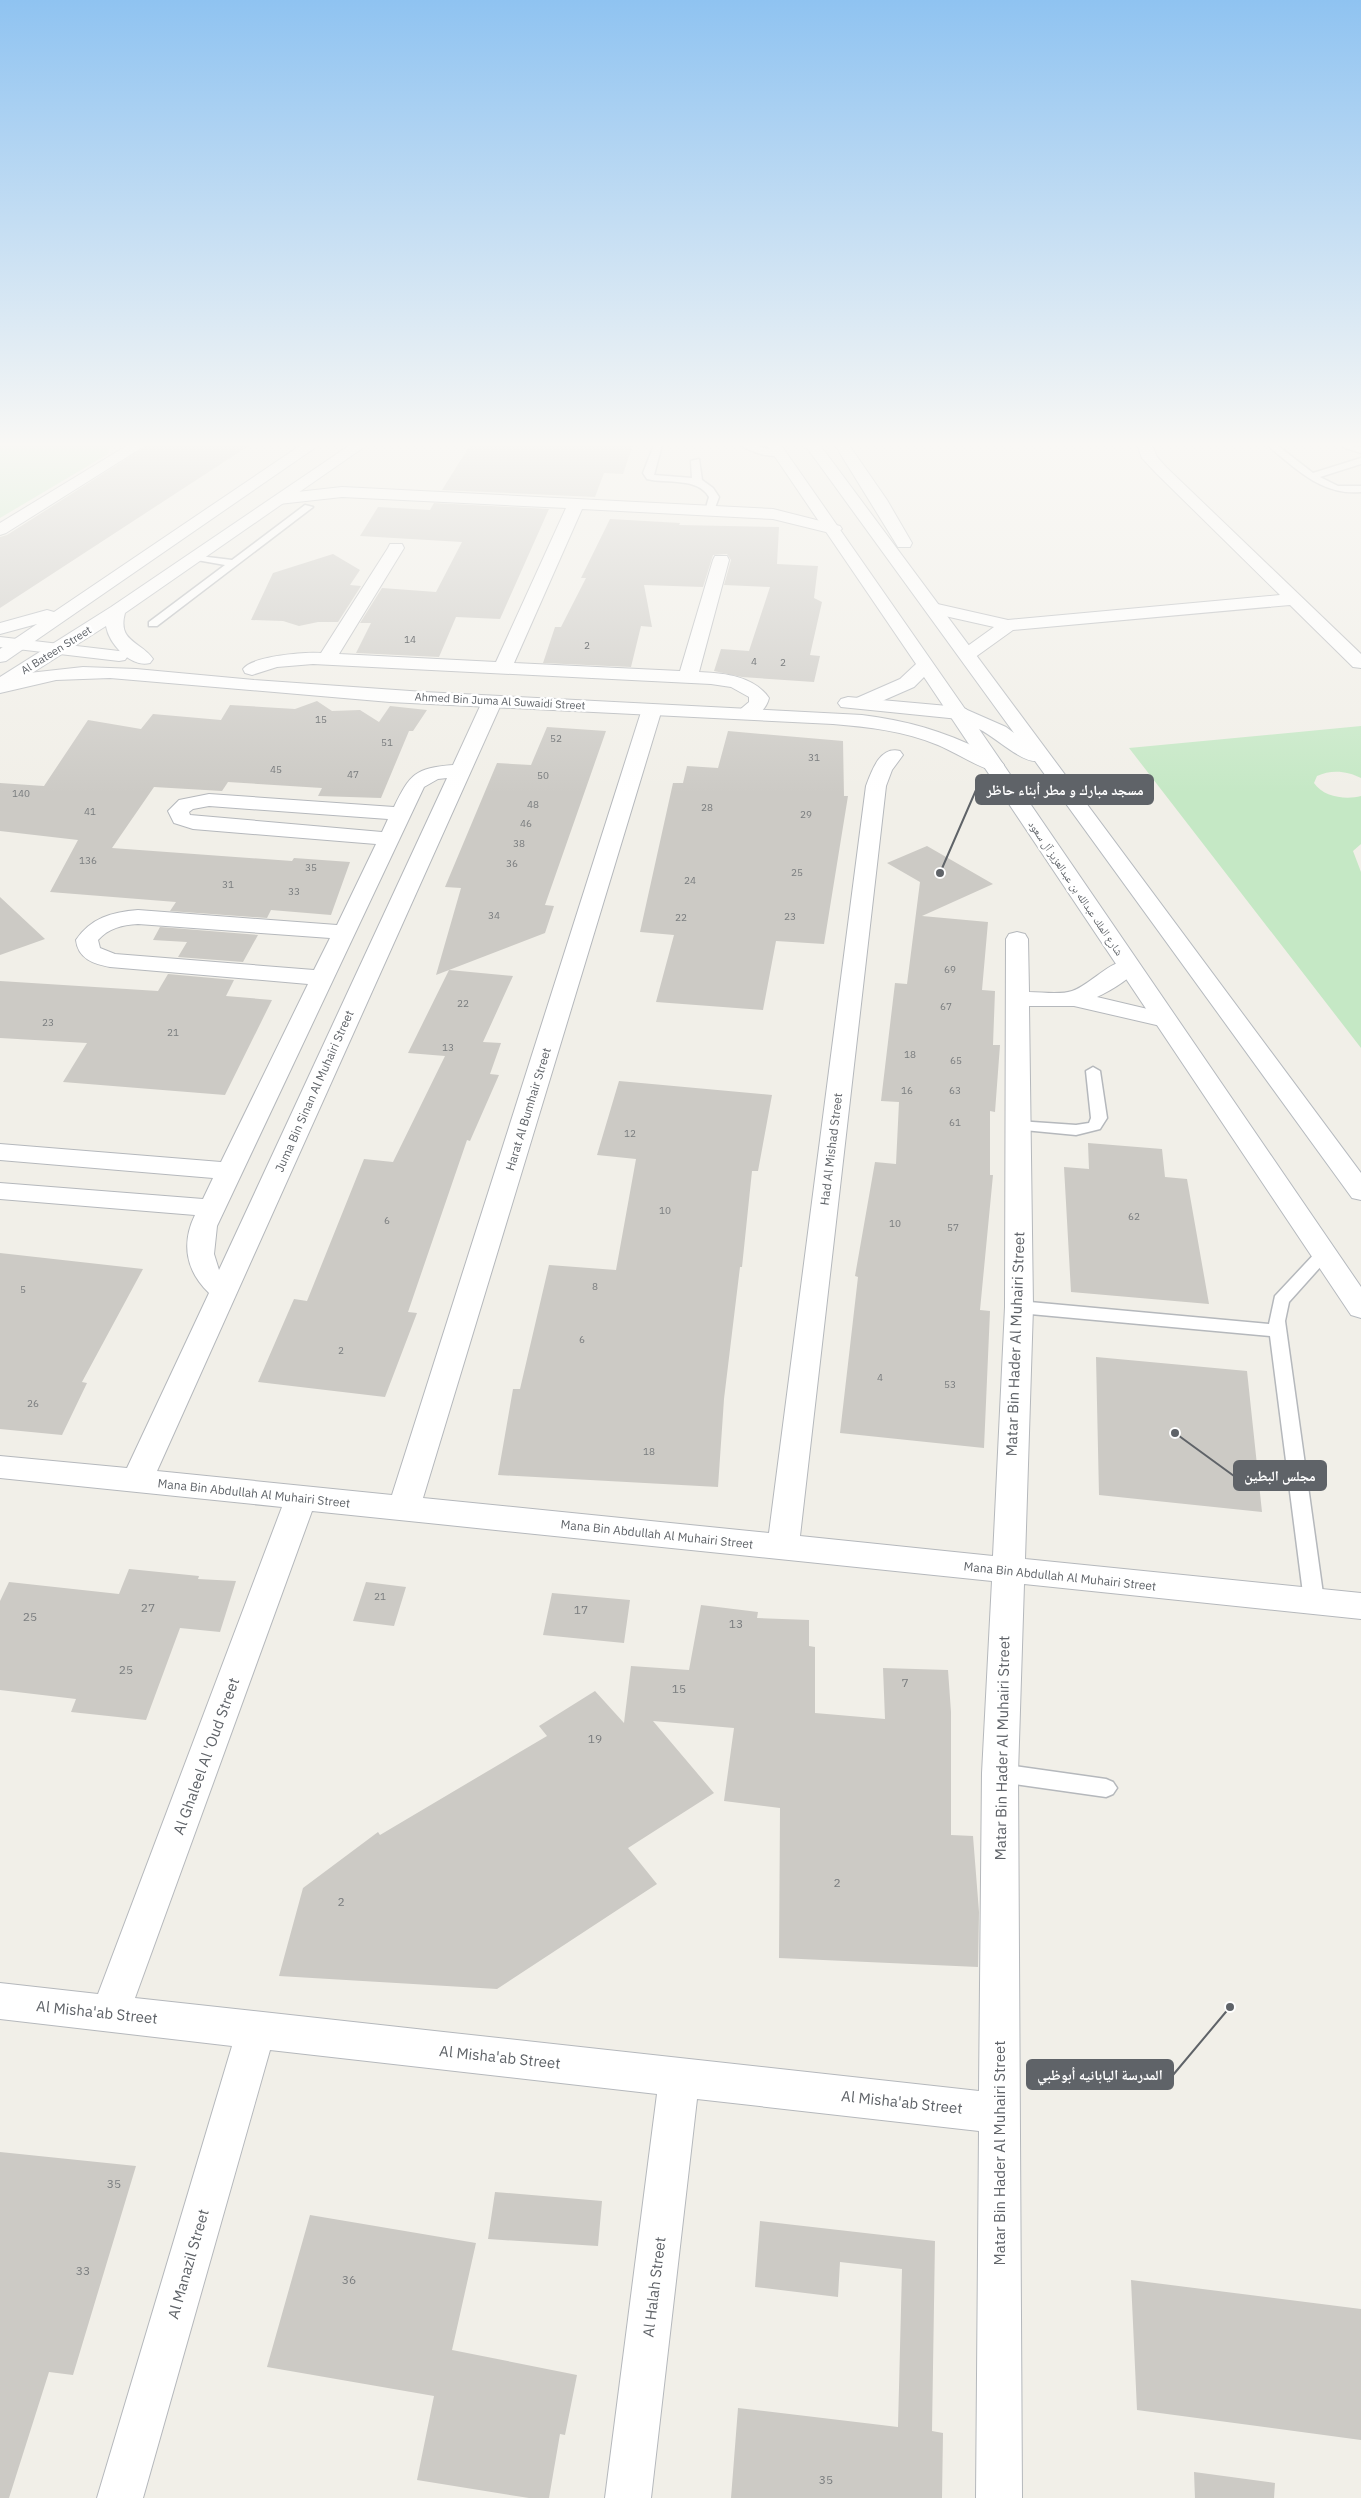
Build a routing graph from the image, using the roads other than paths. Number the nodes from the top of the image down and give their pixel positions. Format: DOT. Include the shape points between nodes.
graph roads {
  1 [pos="140,562"];
  2 [pos="189,562"];
  3 [pos="235,562"];
  4 [pos="387,562"];
  5 [pos="550,562"];
  6 [pos="721,562"];
  7 [pos="856,562"];
  8 [pos="899,562"];
  9 [pos="914,562"];
  10 [pos="1255,562"];
  11 [pos="1294,599"];
  12 [pos="933,608"];
  13 [pos="70,609"];
  14 [pos="117,611"];
  15 [pos="153,624"];
  16 [pos="1008,625"];
  17 [pos="0,629"];
  18 [pos="0,642"];
  19 [pos="18,644"];
  20 [pos="57,649"];
  21 [pos="968,654"];
  22 [pos="0,657"];
  23 [pos="327,658"];
  24 [pos="146,659"];
  25 [pos="1360,664"];
  26 [pos="926,665"];
  27 [pos="503,667"];
  28 [pos="252,670"];
  29 [pos="129,674"];
  30 [pos="688,676"];
  31 [pos="0,686"];
  32 [pos="526,686"];
  33 [pos="760,698"];
  34 [pos="492,702"];
  35 [pos="859,704"];
  36 [pos="652,709"];
  37 [pos="746,713"];
  38 [pos="959,713"];
  39 [pos="893,755"];
  40 [pos="994,765"];
  41 [pos="460,771"];
  42 [pos="1059,778"];
  43 [pos="402,814"];
  44 [pos="389,840"];
  45 [pos="345,932"];
  46 [pos="1017,939"];
  47 [pos="1128,966"];
  48 [pos="322,978"];
  49 [pos="1017,999"];
  50 [pos="1074,999"];
  51 [pos="1165,1020"];
  52 [pos="1093,1071"];
  53 [pos="1018,1126"];
  54 [pos="0,1152"];
  55 [pos="230,1171"];
  56 [pos="0,1191"];
  57 [pos="1361,1192"];
  58 [pos="212,1208"];
  59 [pos="1324,1254"];
  60 [pos="223,1291"];
  61 [pos="1019,1307"];
  62 [pos="1361,1308"];
  63 [pos="1278,1331"];
  64 [pos="0,1467"];
  65 [pos="137,1481"];
  66 [pos="301,1498"];
  67 [pos="404,1508"];
  68 [pos="782,1547"];
  69 [pos="1007,1571"];
  70 [pos="1314,1601"];
  71 [pos="1361,1606"];
  72 [pos="1000,1773"];
  73 [pos="1106,1788"];
  74 [pos="0,2001"];
  75 [pos="110,2013"];
  76 [pos="256,2030"];
  77 [pos="679,2077"];
  78 [pos="999,2113"];
  79 [pos="120,2498"];
  80 [pos="628,2498"];
  81 [pos="1000,2498"];
  1 -- 13 [label="street, Al Bateen Street"];
  2 -- 14 [label="street, Al Bateen Street"];
  3 -- 15 [label="lane"];
  4 -- 23 [label="street"];
  5 -- 27 [label="street"];
  6 -- 30 [label="street"];
  7 -- 26 [label="street, شارع الملك عبدالله بن عبدالعزيز آل سعود"];
  8 -- 12 [label="street"];
  9 -- 12 [label="street" via="925,580"];
  10 -- 11 [label="street"];
  11 -- 16 [label="street"];
  11 -- 25 [label="street"];
  12 -- 16 [label="street"];
  12 -- 21 [label="street"];
  13 -- 17 [label="street"];
  13 -- 19 [label="street, Al Bateen Street"];
  14 -- 20 [label="street, Al Bateen Street"];
  14 -- 24 [label="street" via="113,625 118,638"];
  16 -- 21 [label="street"];
  18 -- 19 [label="street, Ahmed Bin Juma Al Suwaidi Street"];
  19 -- 20 [label="street, Ahmed Bin Juma Al Suwaidi Street"];
  19 -- 22 [label="street, Al Bateen Street"];
  20 -- 24 [label="street, Ahmed Bin Juma Al Suwaidi Street"];
  20 -- 31 [label="street, Al Bateen Street"];
  21 -- 42 [label="street"];
  23 -- 27 [label="street"];
  23 -- 28 [label="street" via="287,660"];
  24 -- 28 [label="street, Ahmed Bin Juma Al Suwaidi Street"];
  24 -- 29 [label="street" via="131,667"];
  26 -- 35 [label="street" via="906,684"];
  26 -- 38 [label="street, شارع الملك عبدالله بن عبدالعزيز آل سعود"];
  27 -- 30 [label="street"];
  28 -- 32 [label="street, Ahmed Bin Juma Al Suwaidi Street"];
  29 -- 31 [label="street, Ahmed Bin Juma Al Suwaidi Street" via="73,672"];
  29 -- 34 [label="street, Ahmed Bin Juma Al Suwaidi Street"];
  30 -- 33 [label="street" via="733,682 750,689"];
  32 -- 33 [label="street, Ahmed Bin Juma Al Suwaidi Street"];
  32 -- 34 [label="street" via="501,694"];
  33 -- 35 [label="street, Ahmed Bin Juma Al Suwaidi Street"];
  33 -- 37 [label="street" via="756,708"];
  34 -- 36 [label="street, Ahmed Bin Juma Al Suwaidi Street"];
  34 -- 41 [label="street, Juma Bin Sinan Al Muhairi Street"];
  35 -- 38 [label="street, Ahmed Bin Juma Al Suwaidi Street" via="911,706"];
  36 -- 37 [label="street, Ahmed Bin Juma Al Suwaidi Street"];
  36 -- 67 [label="street, Harat Al Bumhair Street"];
  37 -- 40 [label="street, Ahmed Bin Juma Al Suwaidi Street" via="853,720 898,727 941,738"];
  38 -- 40 [label="street, شارع الملك عبدالله بن عبدالعزيز آل سعود"];
  38 -- 42 [label="street, Ahmed Bin Juma Al Suwaidi Street" via="999,731"];
  39 -- 68 [label="street, Had Al Mishad Street" via="882,769 876,786"];
  40 -- 47 [label="street, شارع الملك عبدالله بن عبدالعزيز آل سعود"];
  41 -- 43 [label="street" via="433,773 419,780"];
  41 -- 60 [label="street, Juma Bin Sinan Al Muhairi Street"];
  42 -- 57 [label="street"];
  43 -- 44 [label="street"];
  43 -- 44 [label="street" via="209,800 186,804 178,812 180,819 193,823"];
  44 -- 45 [label="street"];
  45 -- 48 [label="street"];
  45 -- 48 [label="street" via="138,917 105,923 87,940 87,946 96,956 115,961"];
  46 -- 49 [label="street, Matar Bin Hader Al Muhairi Street"];
  47 -- 50 [label="street" via="1100,987"];
  47 -- 51 [label="street, شارع الملك عبدالله بن عبدالعزيز آل سعود"];
  48 -- 55 [label="street"];
  49 -- 50 [label="street"];
  49 -- 53 [label="street, Matar Bin Hader Al Muhairi Street"];
  50 -- 51 [label="street"];
  51 -- 59 [label="street, شارع الملك عبدالله بن عبدالعزيز آل سعود"];
  52 -- 53 [label="lane" via="1099,1118 1095,1126 1076,1130"];
  53 -- 61 [label="street, Matar Bin Hader Al Muhairi Street"];
  54 -- 55 [label="street"];
  55 -- 58 [label="street"];
  56 -- 58 [label="street"];
  58 -- 60 [label="street" via="203,1226 198,1250 205,1272"];
  59 -- 62 [label="street, شارع الملك عبدالله بن عبدالعزيز آل سعود"];
  59 -- 63 [label="lane" via="1281,1300"];
  60 -- 65 [label="street, Juma Bin Sinan Al Muhairi Street"];
  61 -- 63 [label="lane"];
  61 -- 69 [label="street, Matar Bin Hader Al Muhairi Street"];
  63 -- 70 [label="lane"];
  64 -- 65 [label="street, Mana Bin Abdullah Al Muhairi Street"];
  65 -- 66 [label="street, Mana Bin Abdullah Al Muhairi Street"];
  66 -- 67 [label="street, Mana Bin Abdullah Al Muhairi Street"];
  66 -- 75 [label="street, Al Ghaleel Al 'Oud Street"];
  67 -- 68 [label="street, Mana Bin Abdullah Al Muhairi Street"];
  68 -- 69 [label="street, Mana Bin Abdullah Al Muhairi Street"];
  69 -- 70 [label="street, Mana Bin Abdullah Al Muhairi Street"];
  69 -- 72 [label="street, Matar Bin Hader Al Muhairi Street"];
  70 -- 71 [label="street, Mana Bin Abdullah Al Muhairi Street"];
  72 -- 73 [label="lane"];
  72 -- 78 [label="street, Matar Bin Hader Al Muhairi Street"];
  74 -- 75 [label="street, Al Misha'ab Street"];
  75 -- 76 [label="street, Al Misha'ab Street"];
  76 -- 77 [label="street, Al Misha'ab Street"];
  76 -- 79 [label="street, Al Manazil Street"];
  77 -- 78 [label="street, Al Misha'ab Street"];
  77 -- 80 [label="street, Al Halah Street"];
  78 -- 81 [label="street, Matar Bin Hader Al Muhairi Street"];
}
